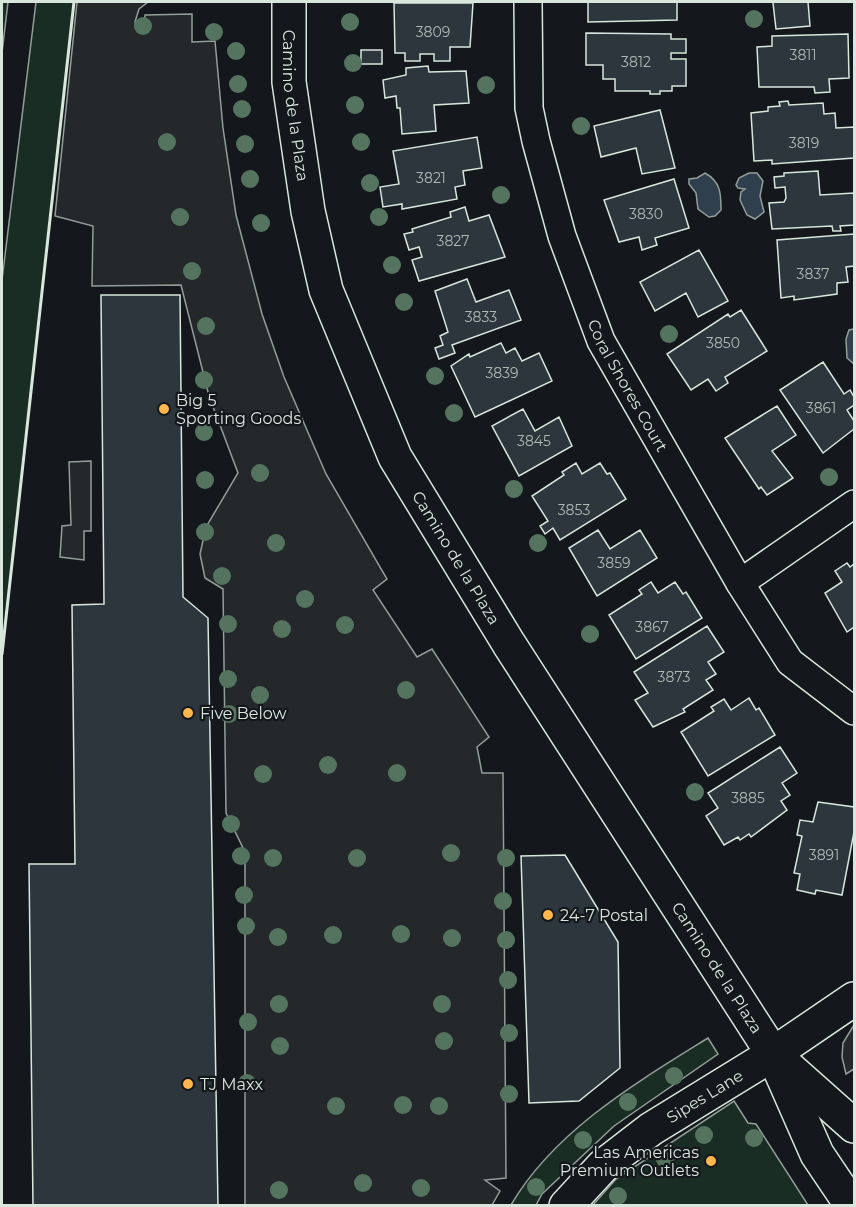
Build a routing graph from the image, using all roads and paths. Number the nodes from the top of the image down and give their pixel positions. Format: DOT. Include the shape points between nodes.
graph roads {
  1 [pos="289,2"];
  2 [pos="528,2"];
  3 [pos="855,504"];
  4 [pos="740,584"];
  5 [pos="855,711"];
  6 [pos="855,999"];
  7 [pos="773,1054"];
  8 [pos="855,1126"];
  9 [pos="566,1206"];
  10 [pos="852,1206"];
  1 -- 7 [label="main road, Camino de la Plaza" via="289,82 308,211 326,290 395,457 509,644"];
  2 -- 4 [label="street, Coral Shores Court" via="530,108 545,181 562,236 601,341"];
  3 -- 4 [label="street"];
  4 -- 5 [label="street, Coral Shores Court" via="790,662"];
  6 -- 7 [label="main road, Sipes Lane"];
  7 -- 8 [label="main road, Camino de la Plaza"];
  7 -- 9 [label="main road, Sipes Lane" via="651,1129 603,1166"];
  7 -- 10 [label="main road, Camino de la Plaza" via="817,1154"];
}
